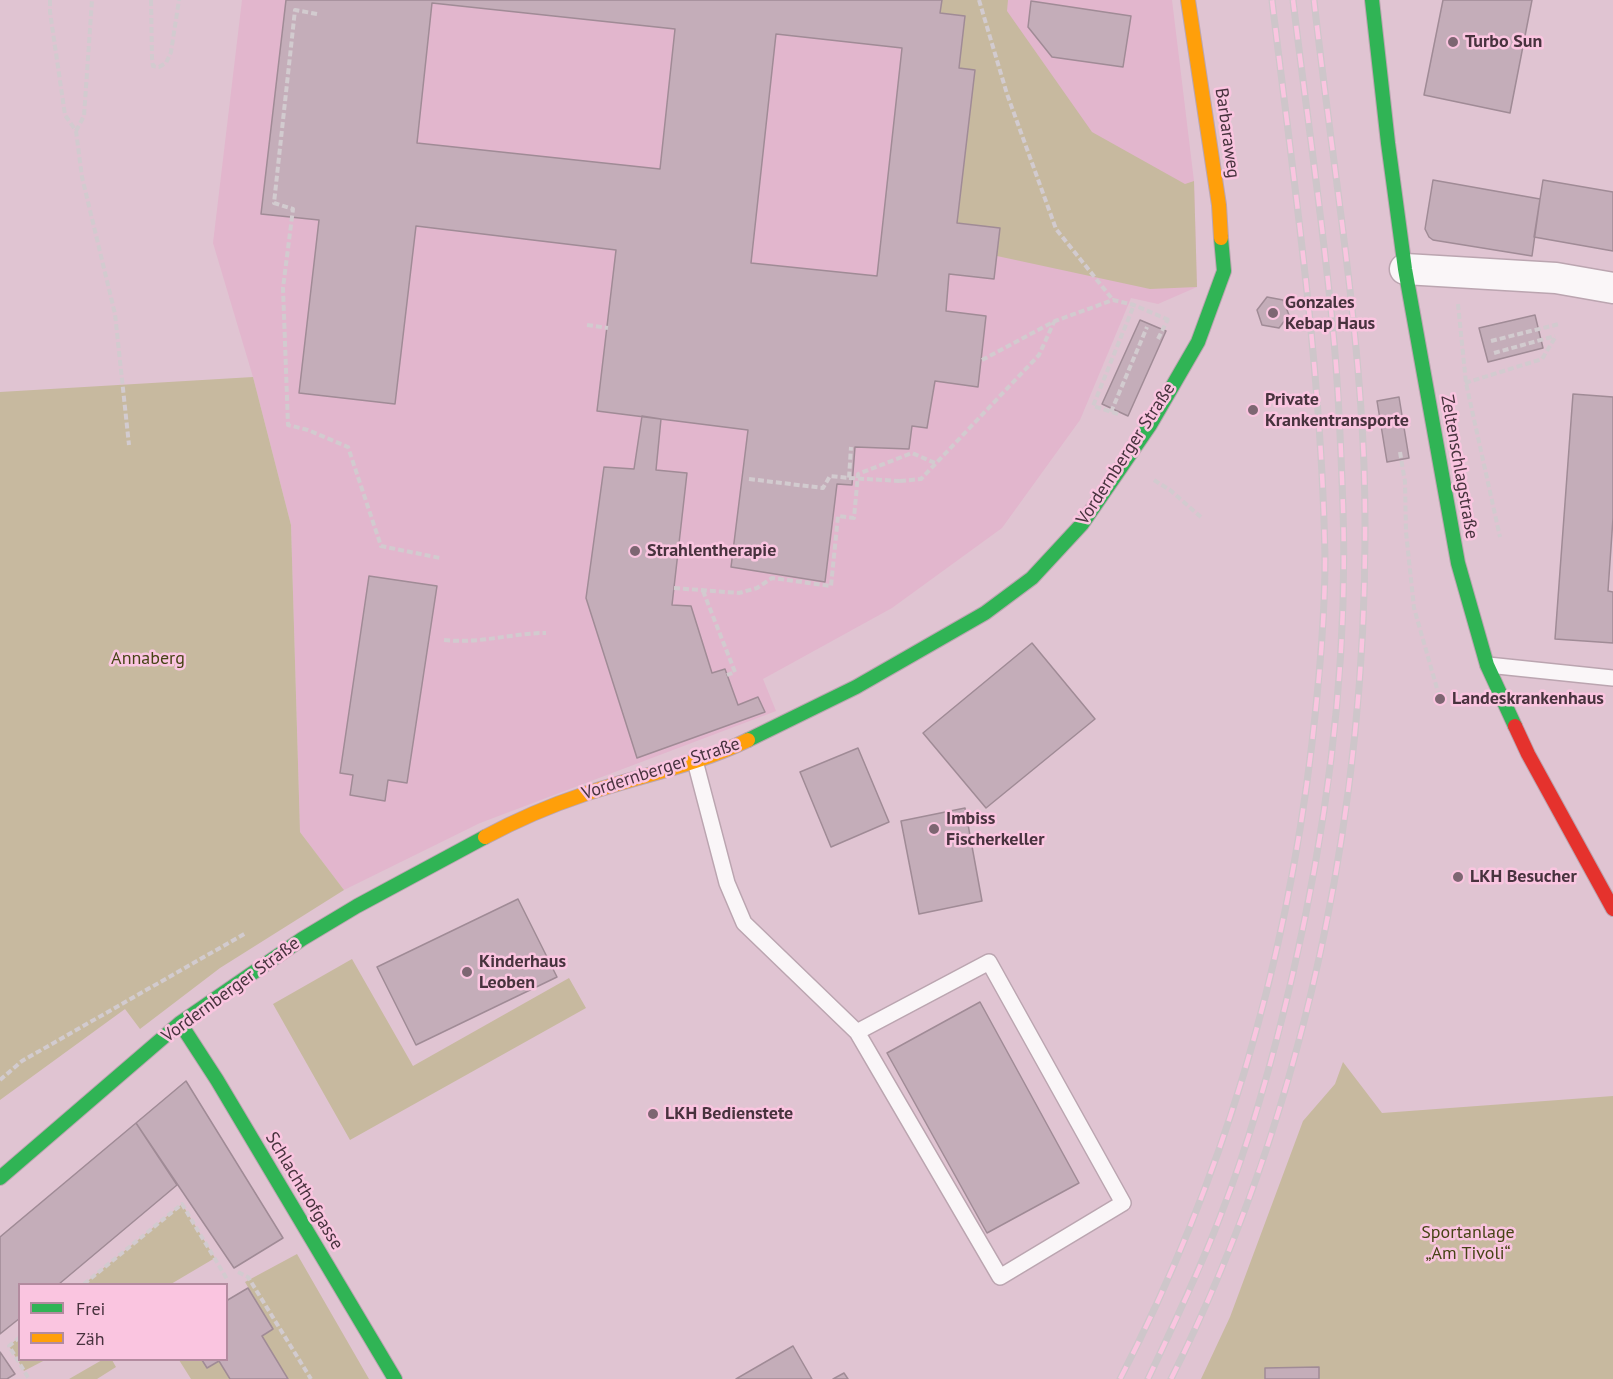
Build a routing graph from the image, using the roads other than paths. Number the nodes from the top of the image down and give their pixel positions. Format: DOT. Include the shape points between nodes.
graph roads {
  1 [pos="1188,0"];
  2 [pos="1372,0"];
  3 [pos="1406,269"];
  4 [pos="1224,271"];
  5 [pos="1613,288"];
  6 [pos="1487,665"];
  7 [pos="1613,678"];
  8 [pos="695,761"];
  9 [pos="1613,909"];
  10 [pos="180,1023"];
  11 [pos="857,1032"];
  12 [pos="0,1178"];
  13 [pos="395,1379"];
  1 -- 4 [label="street, Barbaraweg" via="1219,205"];
  2 -- 3 [label="street, Zeltenschlagstraße"];
  3 -- 5 [label="street" via="1556,278"];
  3 -- 6 [label="street, Zeltenschlagstraße" via="1446,506"];
  4 -- 8 [label="street, Vordernberger Straße" via="1198,342 1150,425 1082,524 1032,578 985,613 856,687 740,744"];
  6 -- 7 [label="lane"];
  6 -- 9 [label="street, Zeltenschlagstraße" via="1528,754"];
  8 -- 10 [label="street, Vordernberger Straße" via="581,795 505,826 302,939"];
  8 -- 11 [label="lane" via="727,883 744,923"];
  10 -- 12 [label="street, Vordernberger Straße"];
  10 -- 13 [label="street, Schlachthofgasse" via="218,1080"];
  11 -- 11 [label="lane" via="1000,1277 1123,1203 989,962"];
}
